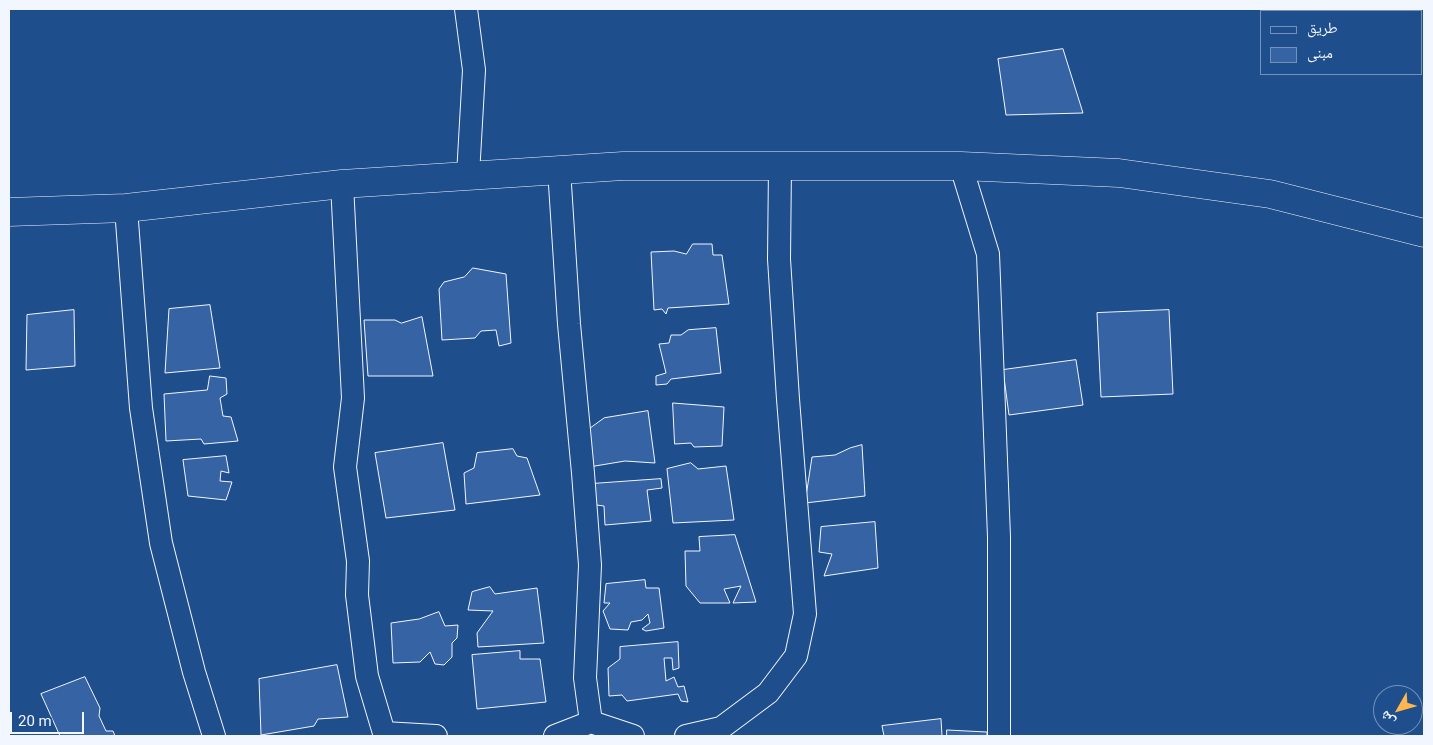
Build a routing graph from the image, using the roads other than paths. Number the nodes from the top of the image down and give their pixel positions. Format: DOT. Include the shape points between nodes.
graph roads {
  1 [pos="466,9"];
  2 [pos="780,166"];
  3 [pos="960,166"];
  4 [pos="559,169"];
  5 [pos="468,175"];
  6 [pos="342,184"];
  7 [pos="126,208"];
  8 [pos="9,212"];
  9 [pos="1424,233"];
  10 [pos="591,722"];
  11 [pos="214,736"];
  12 [pos="436,736"];
  13 [pos="555,736"];
  14 [pos="633,736"];
  15 [pos="686,736"];
  16 [pos="999,736"];
  1 -- 5 [label="street" via="474,70"];
  2 -- 3 [label="main road"];
  2 -- 4 [label="main road"];
  2 -- 15 [label="street" via="780,269 805,614 796,656 768,693 721,728"];
  3 -- 9 [label="main road" via="1119,173 1260,193"];
  3 -- 16 [label="street" via="988,254 999,537"];
  4 -- 5 [label="main road"];
  4 -- 10 [label="street" via="590,564 585,678"];
  5 -- 6 [label="main road"];
  6 -- 7 [label="main road"];
  6 -- 12 [label="street" via="353,398 345,467 358,561 357,595 367,676 384,733"];
  7 -- 8 [label="main road"];
  7 -- 11 [label="street" via="141,408 161,543"];
  10 -- 13 [label="street"];
  10 -- 14 [label="street"];
}
